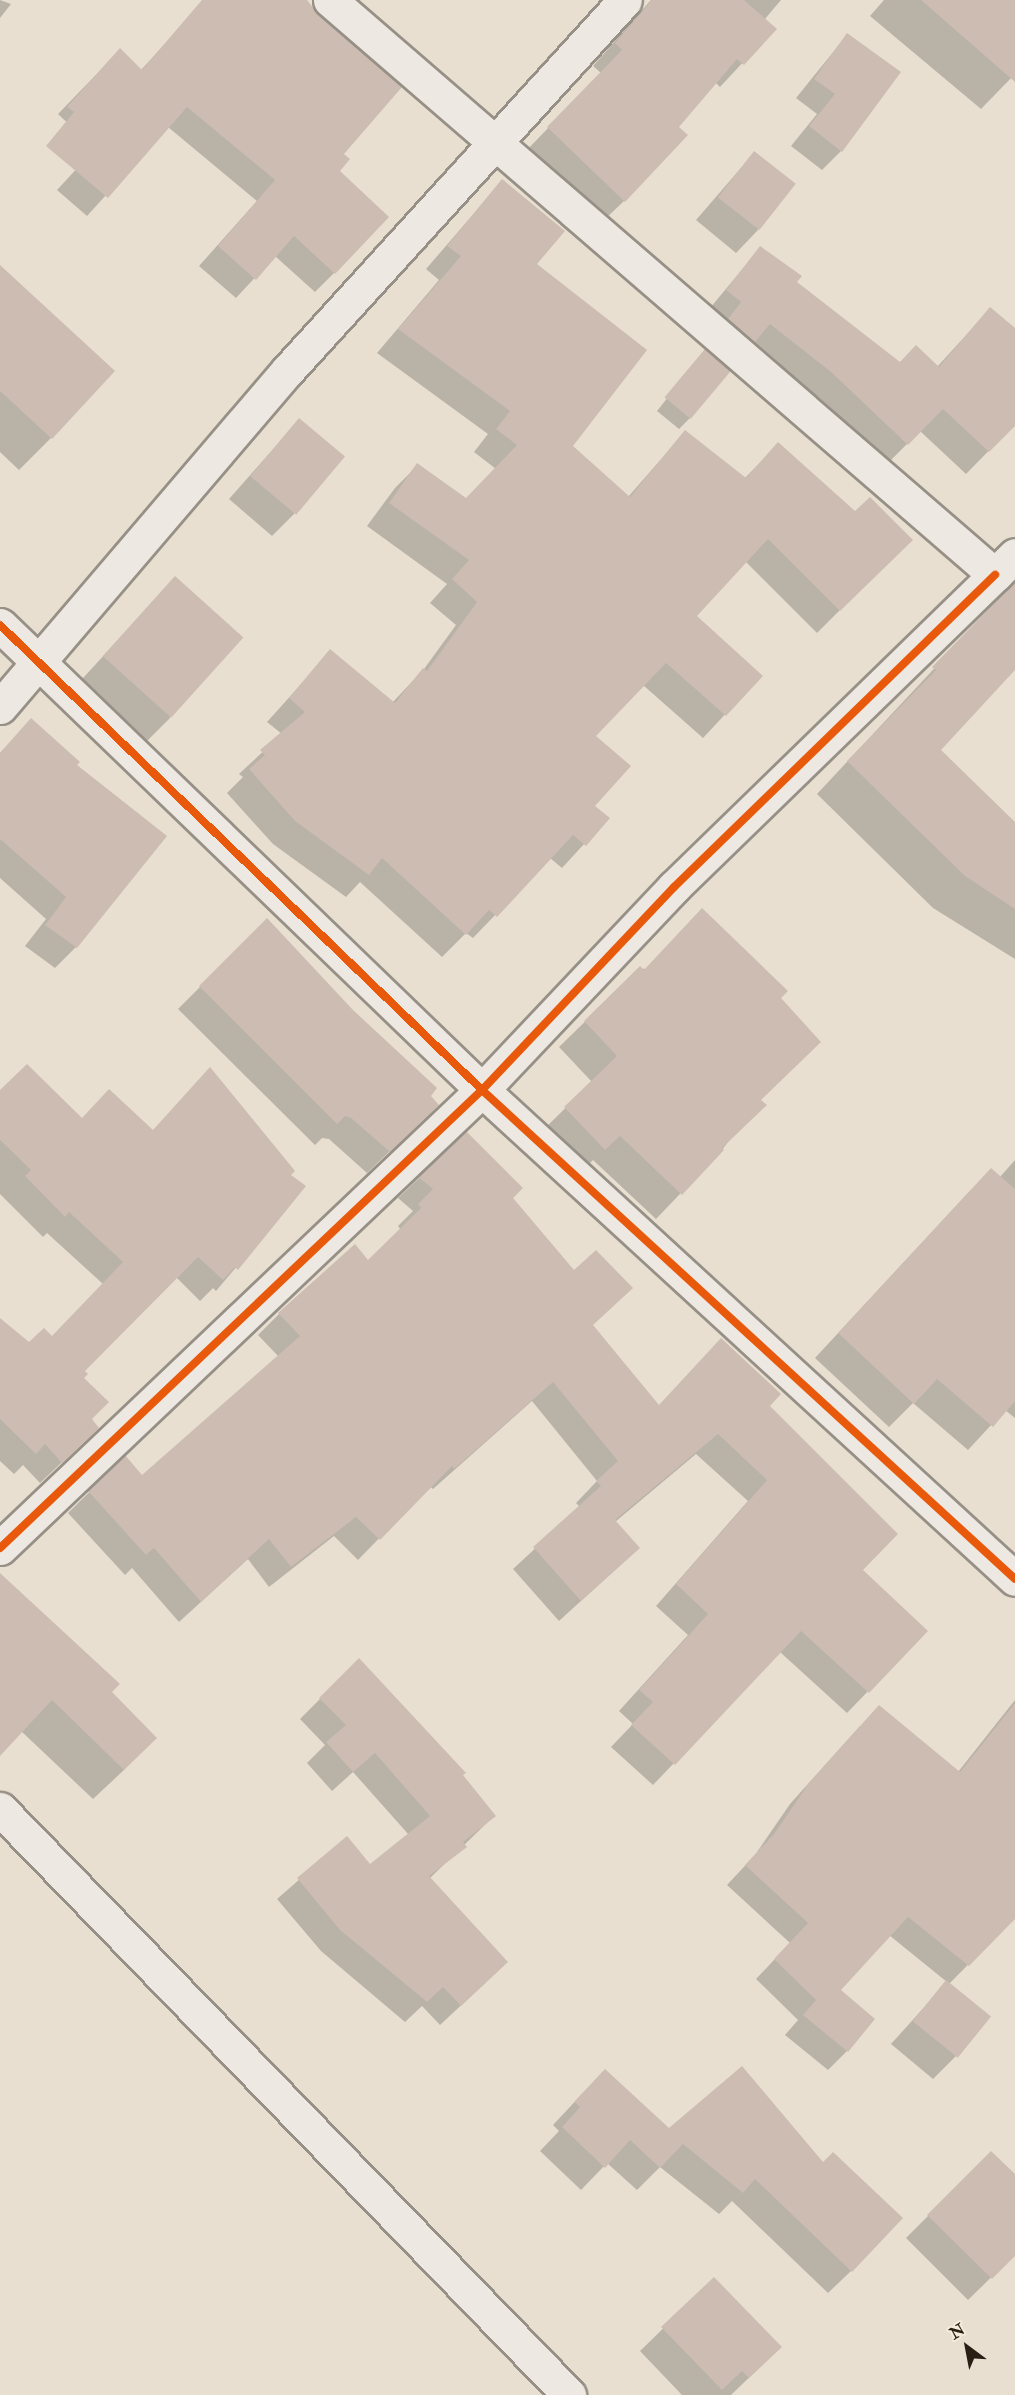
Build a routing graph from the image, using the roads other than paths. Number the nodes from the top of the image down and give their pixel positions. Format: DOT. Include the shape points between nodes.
graph roads {
  1 [pos="330,0"];
  2 [pos="625,0"];
  3 [pos="499,143"];
  4 [pos="1005,565"];
  5 [pos="0,625"];
  6 [pos="39,660"];
  7 [pos="0,707"];
  8 [pos="482,1090"];
  9 [pos="0,1548"];
  10 [pos="1015,1580"];
  11 [pos="0,1809"];
  12 [pos="569,2395"];
  1 -- 3 [label="street"];
  2 -- 3 [label="street"];
  3 -- 4 [label="street"];
  3 -- 6 [label="street" via="288,370"];
  4 -- 8 [label="street" via="675,887"];
  5 -- 6 [label="street"];
  6 -- 7 [label="street"];
  6 -- 8 [label="street"];
  8 -- 9 [label="street"];
  8 -- 10 [label="street"];
  11 -- 12 [label="street"];
}
